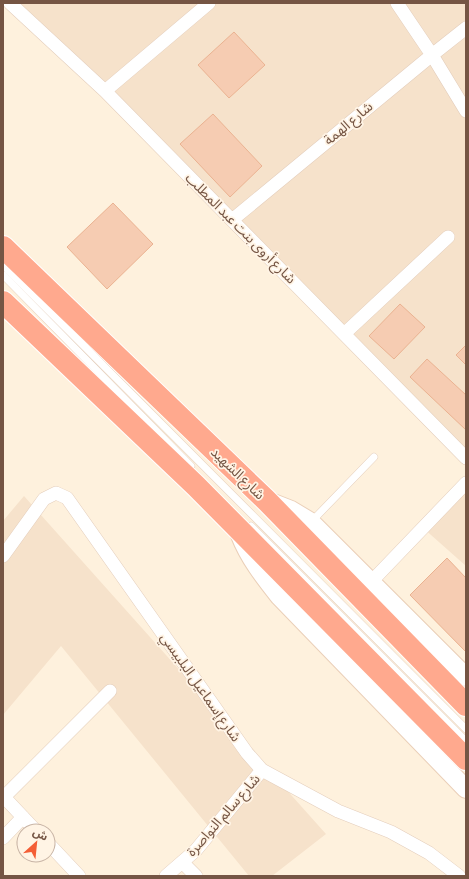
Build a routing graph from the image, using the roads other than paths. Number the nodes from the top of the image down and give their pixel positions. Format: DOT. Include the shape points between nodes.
graph roads {
  1 [pos="10,3"];
  2 [pos="209,3"];
  3 [pos="397,3"];
  4 [pos="466,28"];
  5 [pos="432,55"];
  6 [pos="105,91"];
  7 [pos="466,111"];
  8 [pos="232,220"];
  9 [pos="448,237"];
  10 [pos="3,247"];
  11 [pos="3,265"];
  12 [pos="3,275"];
  13 [pos="3,302"];
  14 [pos="344,334"];
  15 [pos="374,457"];
  16 [pos="466,458"];
  17 [pos="194,469"];
  18 [pos="466,483"];
  19 [pos="266,500"];
  20 [pos="310,522"];
  21 [pos="241,523"];
  22 [pos="3,556"];
  23 [pos="371,582"];
  24 [pos="466,677"];
  25 [pos="110,691"];
  26 [pos="466,705"];
  27 [pos="466,729"];
  28 [pos="466,741"];
  29 [pos="466,759"];
  30 [pos="262,770"];
  31 [pos="466,789"];
  32 [pos="4,797"];
  33 [pos="23,817"];
  34 [pos="29,823"];
  35 [pos="3,838"];
  36 [pos="56,852"];
  37 [pos="182,862"];
  38 [pos="79,876"];
  39 [pos="166,876"];
  40 [pos="196,876"];
  41 [pos="459,876"];
  1 -- 6 [label="street, شارع أروى بنت عبد المطلب"];
  2 -- 6 [label="street"];
  3 -- 5 [label="street"];
  4 -- 5 [label="street, شارع الهمة"];
  5 -- 7 [label="street"];
  5 -- 8 [label="street, شارع الهمة"];
  6 -- 8 [label="street, شارع أروى بنت عبد المطلب"];
  8 -- 14 [label="street, شارع أروى بنت عبد المطلب"];
  9 -- 14 [label="street"];
  10 -- 19 [label="highway, شارع الشهيد"];
  11 -- 27 [label="lane"];
  12 -- 17 [label="lane"];
  13 -- 21 [label="highway"];
  14 -- 16 [label="street, شارع أروى بنت عبد المطلب"];
  15 -- 20 [label="lane"];
  18 -- 23 [label="street"];
  19 -- 20 [label="street" via="291,510"];
  19 -- 26 [label="highway, شارع الشهيد"];
  20 -- 23 [label="street"];
  21 -- 28 [label="lane"];
  21 -- 29 [label="highway"];
  21 -- 31 [label="street" via="248,552 279,596"];
  22 -- 30 [label="street, شارع إسماعيل البلبيسي" via="44,499 56,493 68,498 247,753"];
  23 -- 24 [label="street"];
  25 -- 32 [label="street"];
  30 -- 37 [label="street, شارع سالم النواصرة" via="196,850"];
  30 -- 41 [label="street, شارع إسماعيل البلبيسي" via="338,811 391,832 429,853"];
  32 -- 33 [label="street"];
  33 -- 34 [label="street"];
  33 -- 35 [label="street"];
  36 -- 38 [label="street"];
  37 -- 39 [label="street, شارع سالم النواصرة"];
  37 -- 40 [label="street"];
}
